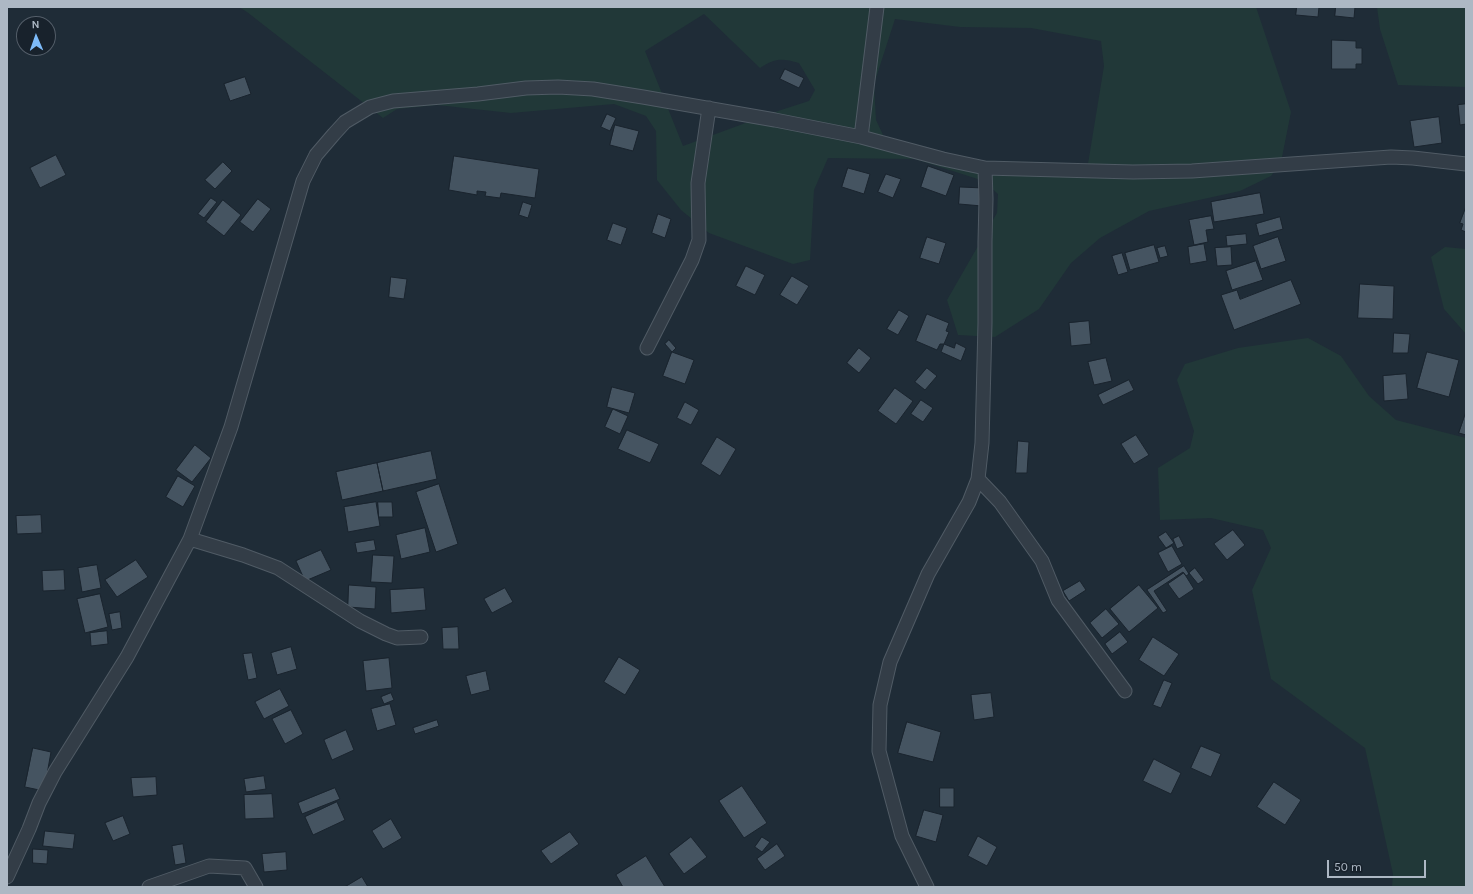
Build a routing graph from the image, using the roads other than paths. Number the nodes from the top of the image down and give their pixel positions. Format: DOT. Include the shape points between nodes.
graph roads {
  1 [pos="877,7"];
  2 [pos="709,108"];
  3 [pos="861,137"];
  4 [pos="1466,164"];
  5 [pos="985,168"];
  6 [pos="647,348"];
  7 [pos="978,478"];
  8 [pos="190,538"];
  9 [pos="421,637"];
  10 [pos="1125,691"];
  11 [pos="7,877"];
  12 [pos="149,887"];
  13 [pos="256,887"];
  14 [pos="927,887"];
  1 -- 3 [label="street"];
  2 -- 3 [label="street"];
  2 -- 6 [label="street" via="698,183 699,240 692,260"];
  2 -- 8 [label="street" via="593,89 550,87 393,101 370,107 345,122 316,155 303,181 231,428"];
  3 -- 5 [label="street"];
  4 -- 5 [label="street" via="1391,157 1179,171"];
  5 -- 7 [label="street" via="982,443"];
  7 -- 10 [label="street" via="1000,502 1042,561 1058,600"];
  7 -- 14 [label="street" via="969,502 928,574 890,662 880,705 879,751 902,836"];
  8 -- 9 [label="street" via="278,568 360,621 386,634 397,638"];
  8 -- 11 [label="street" via="127,657 52,777 38,803"];
  12 -- 13 [label="street" via="209,866 245,868"];
}
